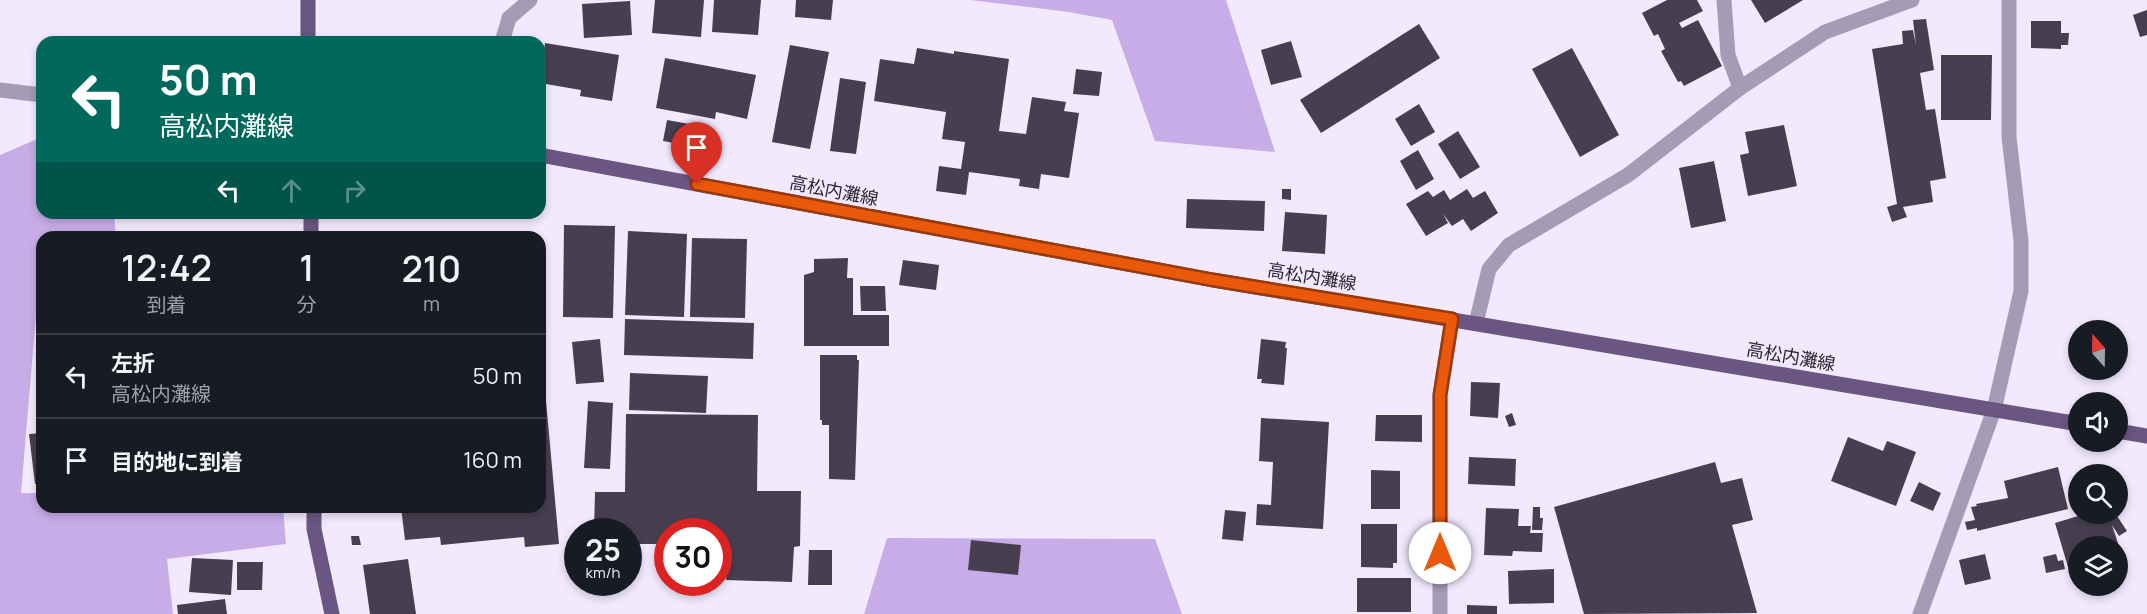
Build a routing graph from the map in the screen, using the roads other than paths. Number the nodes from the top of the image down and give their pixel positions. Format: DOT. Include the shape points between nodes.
graph roads {
  1 [pos="308,0"];
  2 [pos="530,0"];
  3 [pos="1724,0"];
  4 [pos="1912,0"];
  5 [pos="2009,0"];
  6 [pos="309,36"];
  7 [pos="504,36"];
  8 [pos="1740,88"];
  9 [pos="0,90"];
  10 [pos="36,93"];
  11 [pos="546,156"];
  12 [pos="1452,319"];
  13 [pos="1476,323"];
  14 [pos="1994,410"];
  15 [pos="2068,422"];
  16 [pos="2128,433"];
  17 [pos="2147,436"];
  18 [pos="314,513"];
  19 [pos="332,614"];
  20 [pos="1440,614"];
  21 [pos="1920,614"];
  1 -- 6 [label="main road"];
  2 -- 7 [label="street" via="509,18"];
  3 -- 8 [label="street" via="1728,55"];
  4 -- 8 [label="street" via="1825,32"];
  5 -- 14 [label="street" via="2009,137 2022,274 2017,316"];
  8 -- 13 [label="street" via="1628,174 1509,245 1489,269"];
  9 -- 10 [label="street"];
  11 -- 12 [label="main road, 高松内灘線" via="1213,280"];
  12 -- 13 [label="main road, 高松内灘線"];
  12 -- 20 [label="street" via="1440,395"];
  13 -- 14 [label="main road, 高松内灘線"];
  14 -- 15 [label="main road, 高松内灘線"];
  14 -- 21 [label="street"];
  16 -- 17 [label="main road"];
  18 -- 19 [label="main road"];
}
